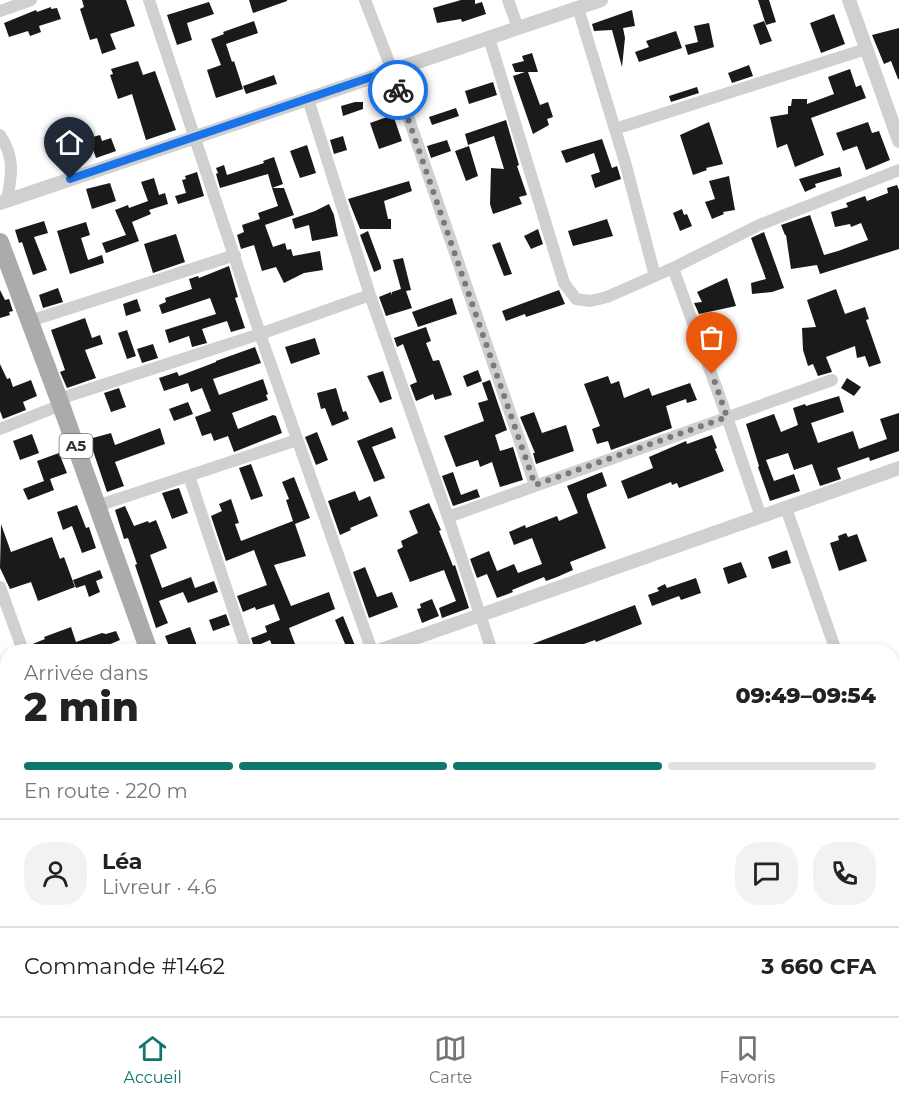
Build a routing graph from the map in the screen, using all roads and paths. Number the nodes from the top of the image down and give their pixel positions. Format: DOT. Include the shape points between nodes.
graph roads {
  1 [pos="31,0"];
  2 [pos="365,0"];
  3 [pos="508,0"];
  4 [pos="601,0"];
  5 [pos="849,0"];
  6 [pos="152,1"];
  7 [pos="578,8"];
  8 [pos="0,10"];
  9 [pos="518,28"];
  10 [pos="489,38"];
  11 [pos="866,49"];
  12 [pos="392,70"];
  13 [pos="308,99"];
  14 [pos="615,129"];
  15 [pos="0,135"];
  16 [pos="195,137"];
  17 [pos="899,141"];
  18 [pos="899,170"];
  19 [pos="4,201"];
  20 [pos="0,242"];
  21 [pos="235,255"];
  22 [pos="673,268"];
  23 [pos="655,276"];
  24 [pos="370,295"];
  25 [pos="30,321"];
  26 [pos="260,334"];
  27 [pos="832,380"];
  28 [pos="60,402"];
  29 [pos="727,417"];
  30 [pos="0,429"];
  31 [pos="297,440"];
  32 [pos="899,468"];
  33 [pos="189,476"];
  34 [pos="535,485"];
  35 [pos="97,506"];
  36 [pos="786,508"];
  37 [pos="448,517"];
  38 [pos="761,517"];
  39 [pos="0,587"];
  40 [pos="480,615"];
  41 [pos="20,644"];
  42 [pos="146,644"];
  43 [pos="246,644"];
  44 [pos="370,644"];
  45 [pos="398,644"];
  46 [pos="490,644"];
  47 [pos="834,644"];
  1 -- 8 [label="street"];
  2 -- 12 [label="street"];
  3 -- 9 [label="street"];
  4 -- 7 [label="street"];
  5 -- 11 [label="street"];
  6 -- 16 [label="street"];
  7 -- 9 [label="street"];
  7 -- 14 [label="street"];
  9 -- 10 [label="street"];
  10 -- 12 [label="street"];
  10 -- 23 [label="street" via="564,283 576,299 590,301"];
  11 -- 14 [label="street"];
  11 -- 17 [label="street"];
  12 -- 13 [label="street"];
  12 -- 34 [label="street"];
  13 -- 16 [label="street"];
  13 -- 24 [label="street"];
  14 -- 23 [label="street"];
  15 -- 19 [label="street" via="13,169"];
  16 -- 19 [label="street"];
  16 -- 21 [label="street"];
  18 -- 22 [label="street" via="759,225"];
  20 -- 25 [label="main road, A5"];
  21 -- 25 [label="street"];
  21 -- 26 [label="street"];
  22 -- 23 [label="street"];
  22 -- 29 [label="street"];
  24 -- 26 [label="street"];
  24 -- 37 [label="street"];
  25 -- 28 [label="main road, A5"];
  26 -- 28 [label="street"];
  26 -- 31 [label="street"];
  27 -- 29 [label="street"];
  28 -- 30 [label="street"];
  28 -- 35 [label="main road, A5"];
  29 -- 34 [label="street"];
  29 -- 38 [label="street"];
  31 -- 33 [label="street"];
  31 -- 44 [label="street"];
  32 -- 36 [label="street"];
  33 -- 35 [label="street"];
  33 -- 43 [label="street"];
  34 -- 37 [label="street"];
  35 -- 42 [label="main road, A5"];
  36 -- 38 [label="street"];
  36 -- 47 [label="street"];
  37 -- 40 [label="street"];
  38 -- 40 [label="street"];
  39 -- 41 [label="street"];
  40 -- 45 [label="street"];
  40 -- 46 [label="street"];
}
